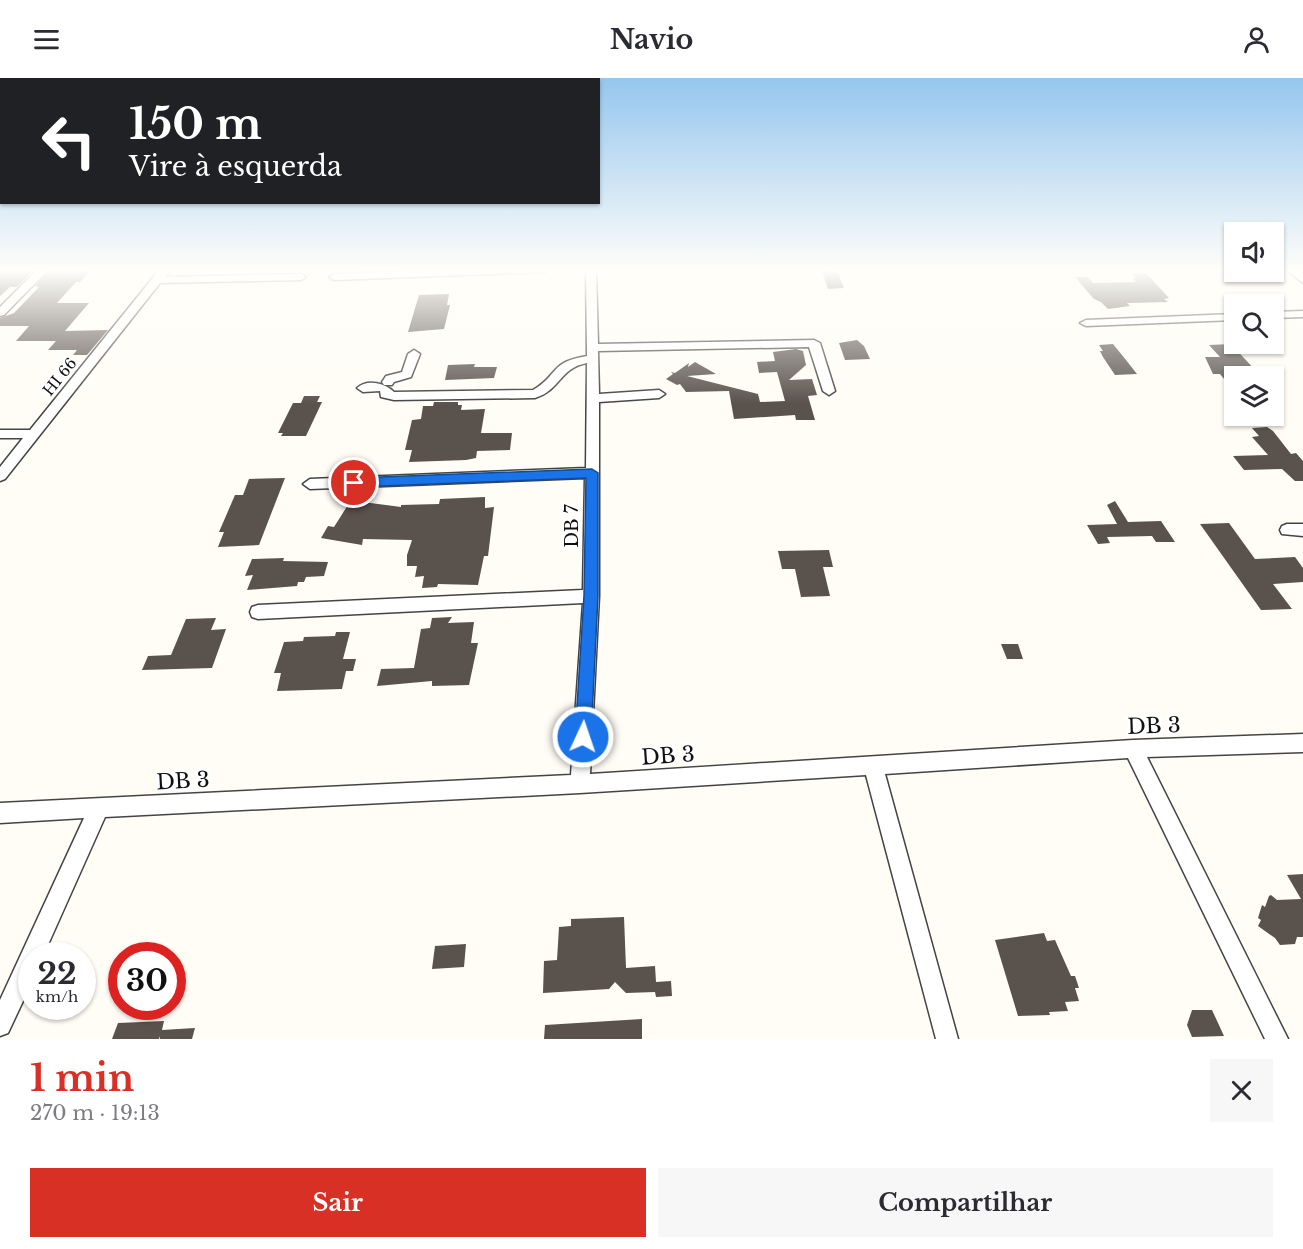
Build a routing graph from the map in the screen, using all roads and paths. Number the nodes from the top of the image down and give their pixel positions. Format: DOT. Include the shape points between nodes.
graph roads {
  1 [pos="131,314"];
  2 [pos="592,314"];
  3 [pos="1303,314"];
  4 [pos="1284,315"];
  5 [pos="1224,317"];
  6 [pos="1086,323"];
  7 [pos="592,353"];
  8 [pos="414,354"];
  9 [pos="384,387"];
  10 [pos="363,388"];
  11 [pos="829,391"];
  12 [pos="659,394"];
  13 [pos="593,398"];
  14 [pos="0,434"];
  15 [pos="33,434"];
  16 [pos="592,473"];
  17 [pos="0,476"];
  18 [pos="310,484"];
  19 [pos="1287,530"];
  20 [pos="1303,530"];
  21 [pos="591,596"];
  22 [pos="258,612"];
  23 [pos="1303,743"];
  24 [pos="1133,748"];
  25 [pos="873,765"];
  26 [pos="580,784"];
  27 [pos="99,808"];
  28 [pos="0,813"];
  29 [pos="38,942"];
  30 [pos="18,986"];
  31 [pos="0,1025"];
  32 [pos="947,1039"];
  33 [pos="1276,1039"];
  1 -- 15 [label="street, HI 66"];
  2 -- 7 [label="street, DB 7"];
  3 -- 4 [label="street"];
  5 -- 6 [label="street"];
  7 -- 9 [label="street" via="564,366 554,374 550,385 535,394 388,396"];
  7 -- 11 [label="street" via="814,343"];
  7 -- 13 [label="street, DB 7"];
  8 -- 9 [label="street" via="407,374 390,379"];
  9 -- 10 [label="street"];
  12 -- 13 [label="street"];
  13 -- 16 [label="street, DB 7"];
  14 -- 15 [label="street"];
  15 -- 17 [label="street, HI 66"];
  16 -- 18 [label="street"];
  16 -- 21 [label="street, DB 7"];
  19 -- 20 [label="street"];
  21 -- 22 [label="street"];
  21 -- 26 [label="street, DB 7"];
  23 -- 24 [label="street, DB 3"];
  24 -- 25 [label="street, DB 3"];
  24 -- 33 [label="street"];
  25 -- 26 [label="street, DB 3"];
  25 -- 32 [label="street"];
  26 -- 27 [label="street, DB 3"];
  27 -- 28 [label="street, DB 3"];
  27 -- 29 [label="street"];
  30 -- 31 [label="street"];
}
